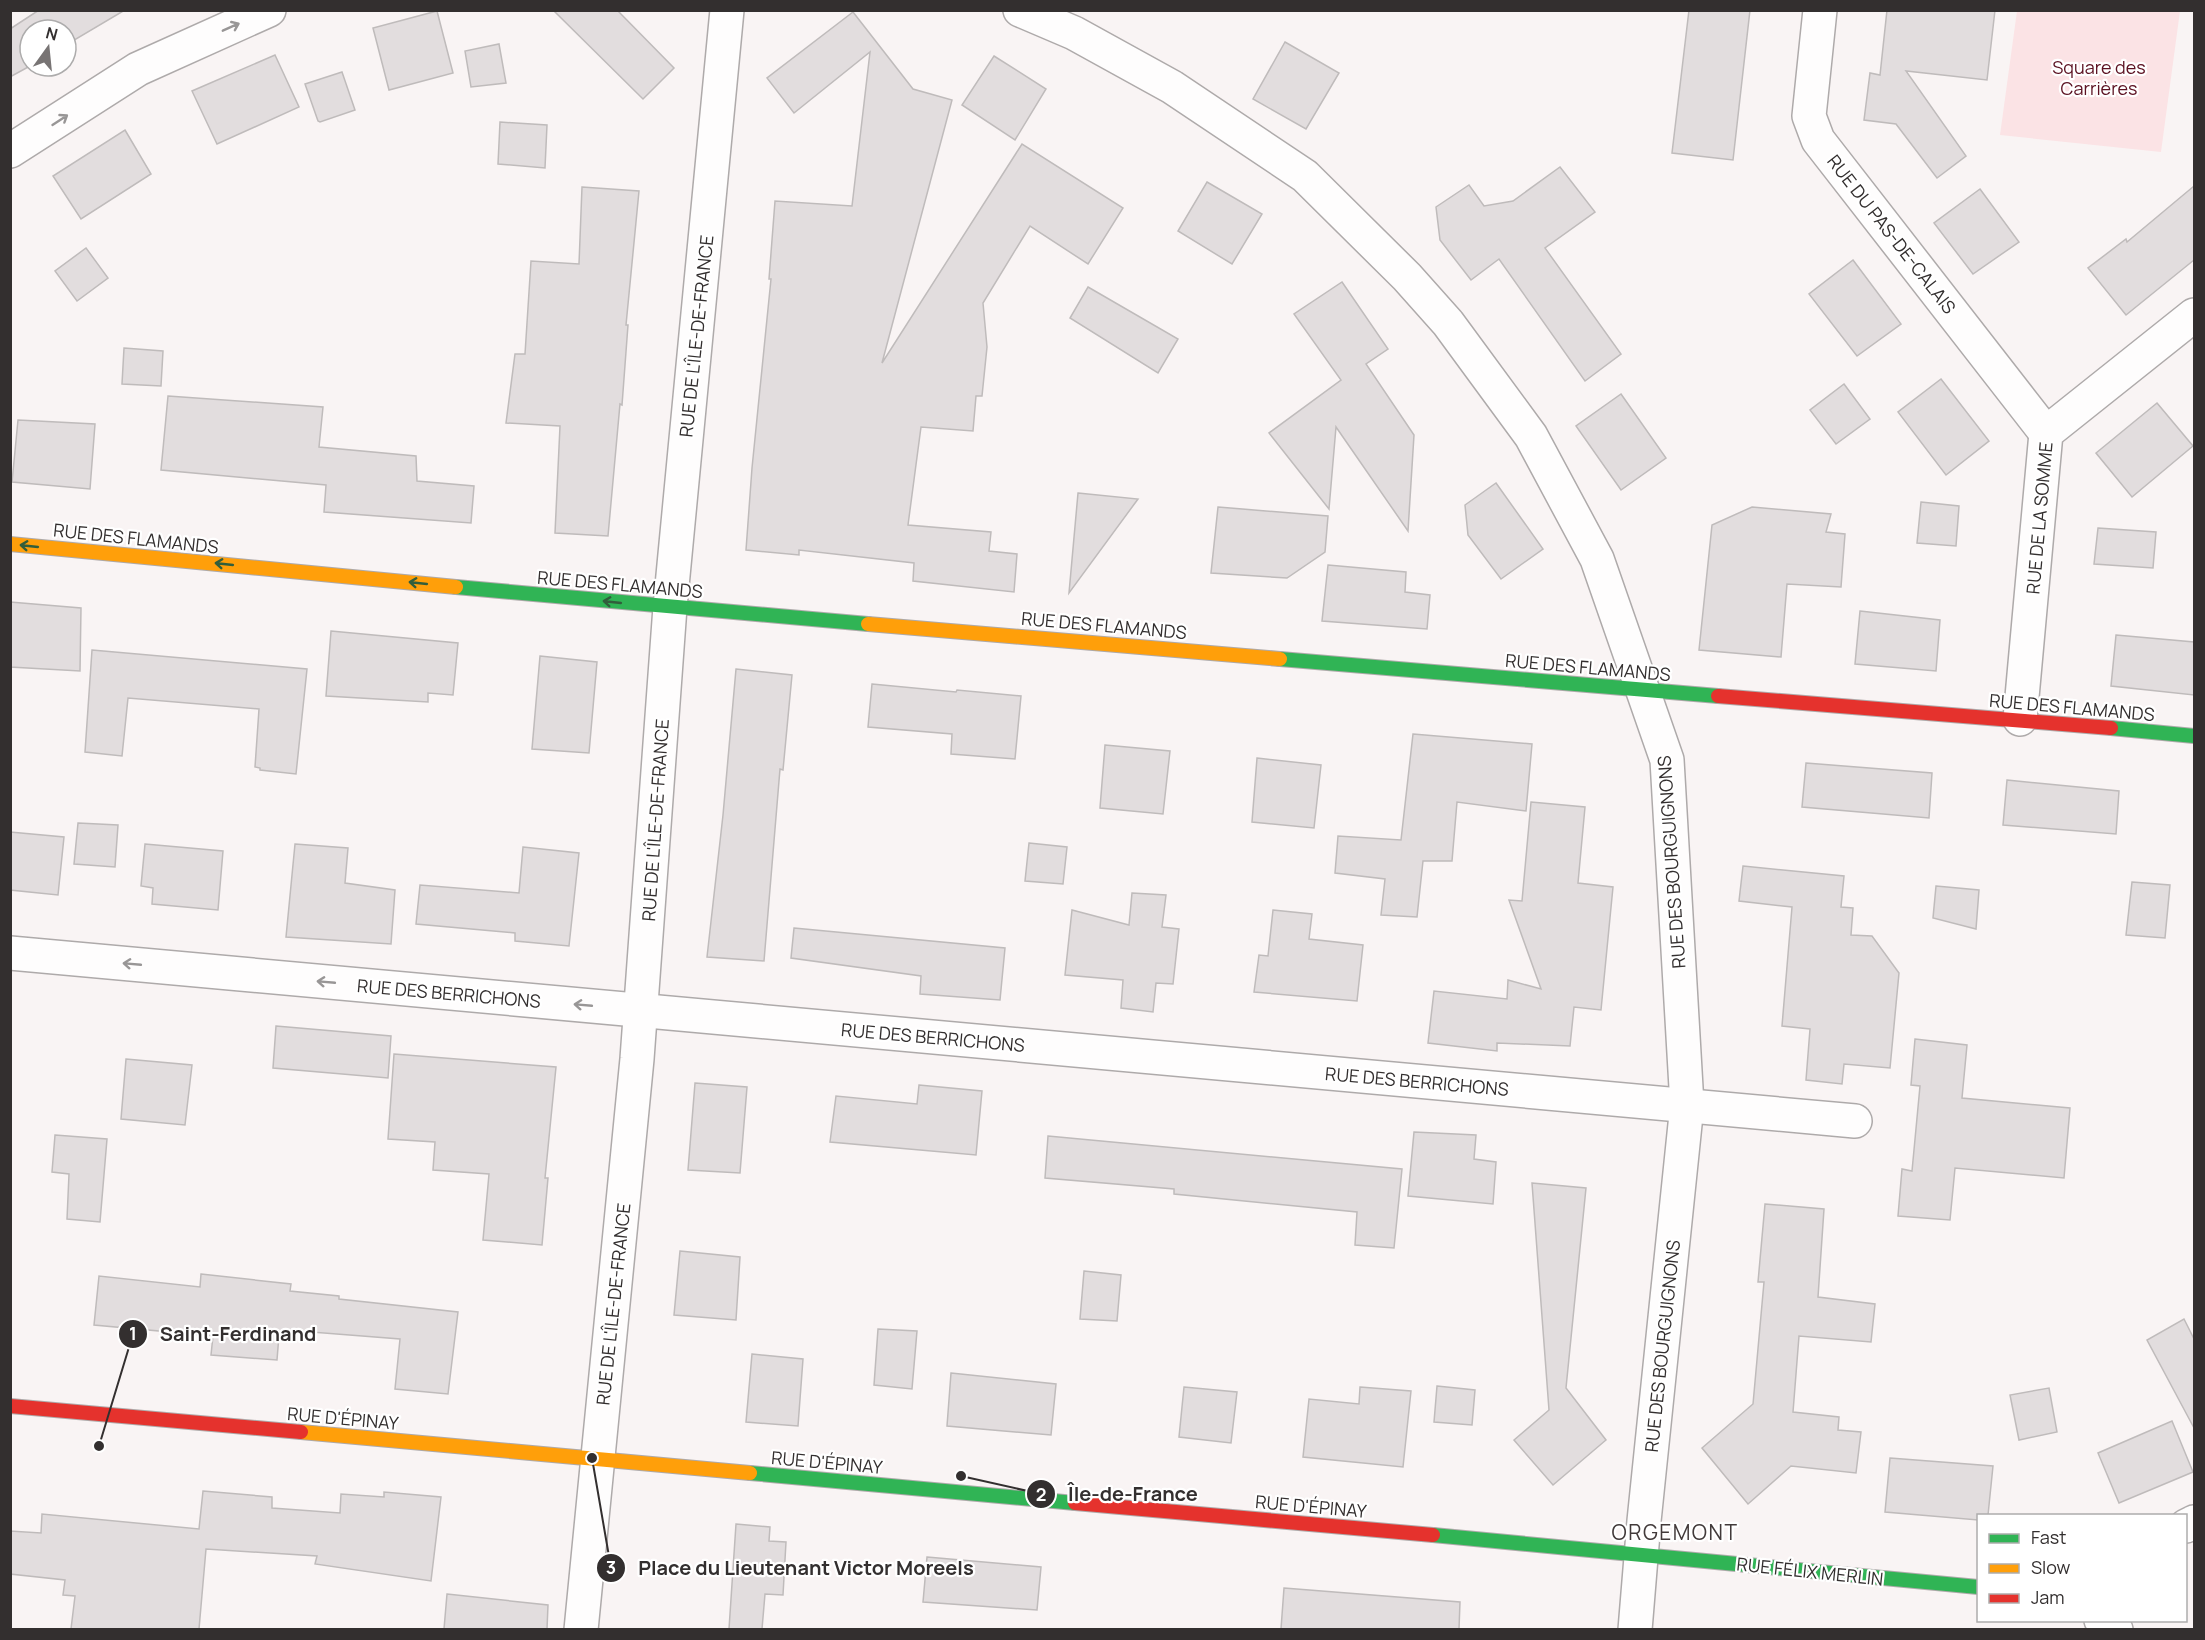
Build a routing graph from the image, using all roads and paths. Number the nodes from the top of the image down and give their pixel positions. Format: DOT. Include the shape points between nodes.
graph roads {
  1 [pos="269,10"];
  2 [pos="727,10"];
  3 [pos="1020,10"];
  4 [pos="1820,10"];
  5 [pos="10,151"];
  6 [pos="2194,315"];
  7 [pos="2046,433"];
  8 [pos="10,544"];
  9 [pos="670,607"];
  10 [pos="1643,690"];
  11 [pos="2020,719"];
  12 [pos="2194,736"];
  13 [pos="10,953"];
  14 [pos="641,1010"];
  15 [pos="1687,1106"];
  16 [pos="1855,1121"];
  17 [pos="10,1406"];
  18 [pos="598,1460"];
  19 [pos="1641,1554"];
  20 [pos="1977,1587"];
  21 [pos="581,1629"];
  22 [pos="1635,1629"];
  5 -- 1 [label="street, one-way" via="138,69"];
  2 -- 9 [label="street, RUE DE L'ÎLE-DE-FRANCE"];
  3 -- 10 [label="street, RUE DES BOURGUIGNONS" via="1074,33 1172,87 1305,176 1407,277 1448,324 1531,436 1597,559"];
  4 -- 7 [label="street, RUE DU PAS-DE-CALAIS" via="1809,116 1818,140"];
  6 -- 7 [label="street, RUE DE LA SOMME"];
  7 -- 11 [label="street, RUE DE LA SOMME"];
  9 -- 8 [label="street, RUE DES FLAMANDS, one-way"];
  9 -- 10 [label="street, RUE DES FLAMANDS"];
  9 -- 14 [label="street, RUE DE L'ÎLE-DE-FRANCE"];
  10 -- 11 [label="street, RUE DES FLAMANDS"];
  10 -- 15 [label="street, RUE DES BOURGUIGNONS" via="1667,760"];
  11 -- 12 [label="street, RUE DES FLAMANDS"];
  14 -- 13 [label="street, RUE DES BERRICHONS, one-way"];
  14 -- 15 [label="street, RUE DES BERRICHONS"];
  14 -- 18 [label="street, RUE DE L'ÎLE-DE-FRANCE"];
  15 -- 16 [label="street, RUE DES BERRICHONS"];
  15 -- 19 [label="street, RUE DES BOURGUIGNONS"];
  17 -- 18 [label="street, RUE D'ÉPINAY"];
  18 -- 19 [label="street, RUE D'ÉPINAY"];
  18 -- 21 [label="street, RUE DE L'ÎLE-DE-FRANCE"];
  19 -- 20 [label="street, RUE FÉLIX MERLIN"];
  19 -- 22 [label="street, RUE DES BOURGUIGNONS"];
}
